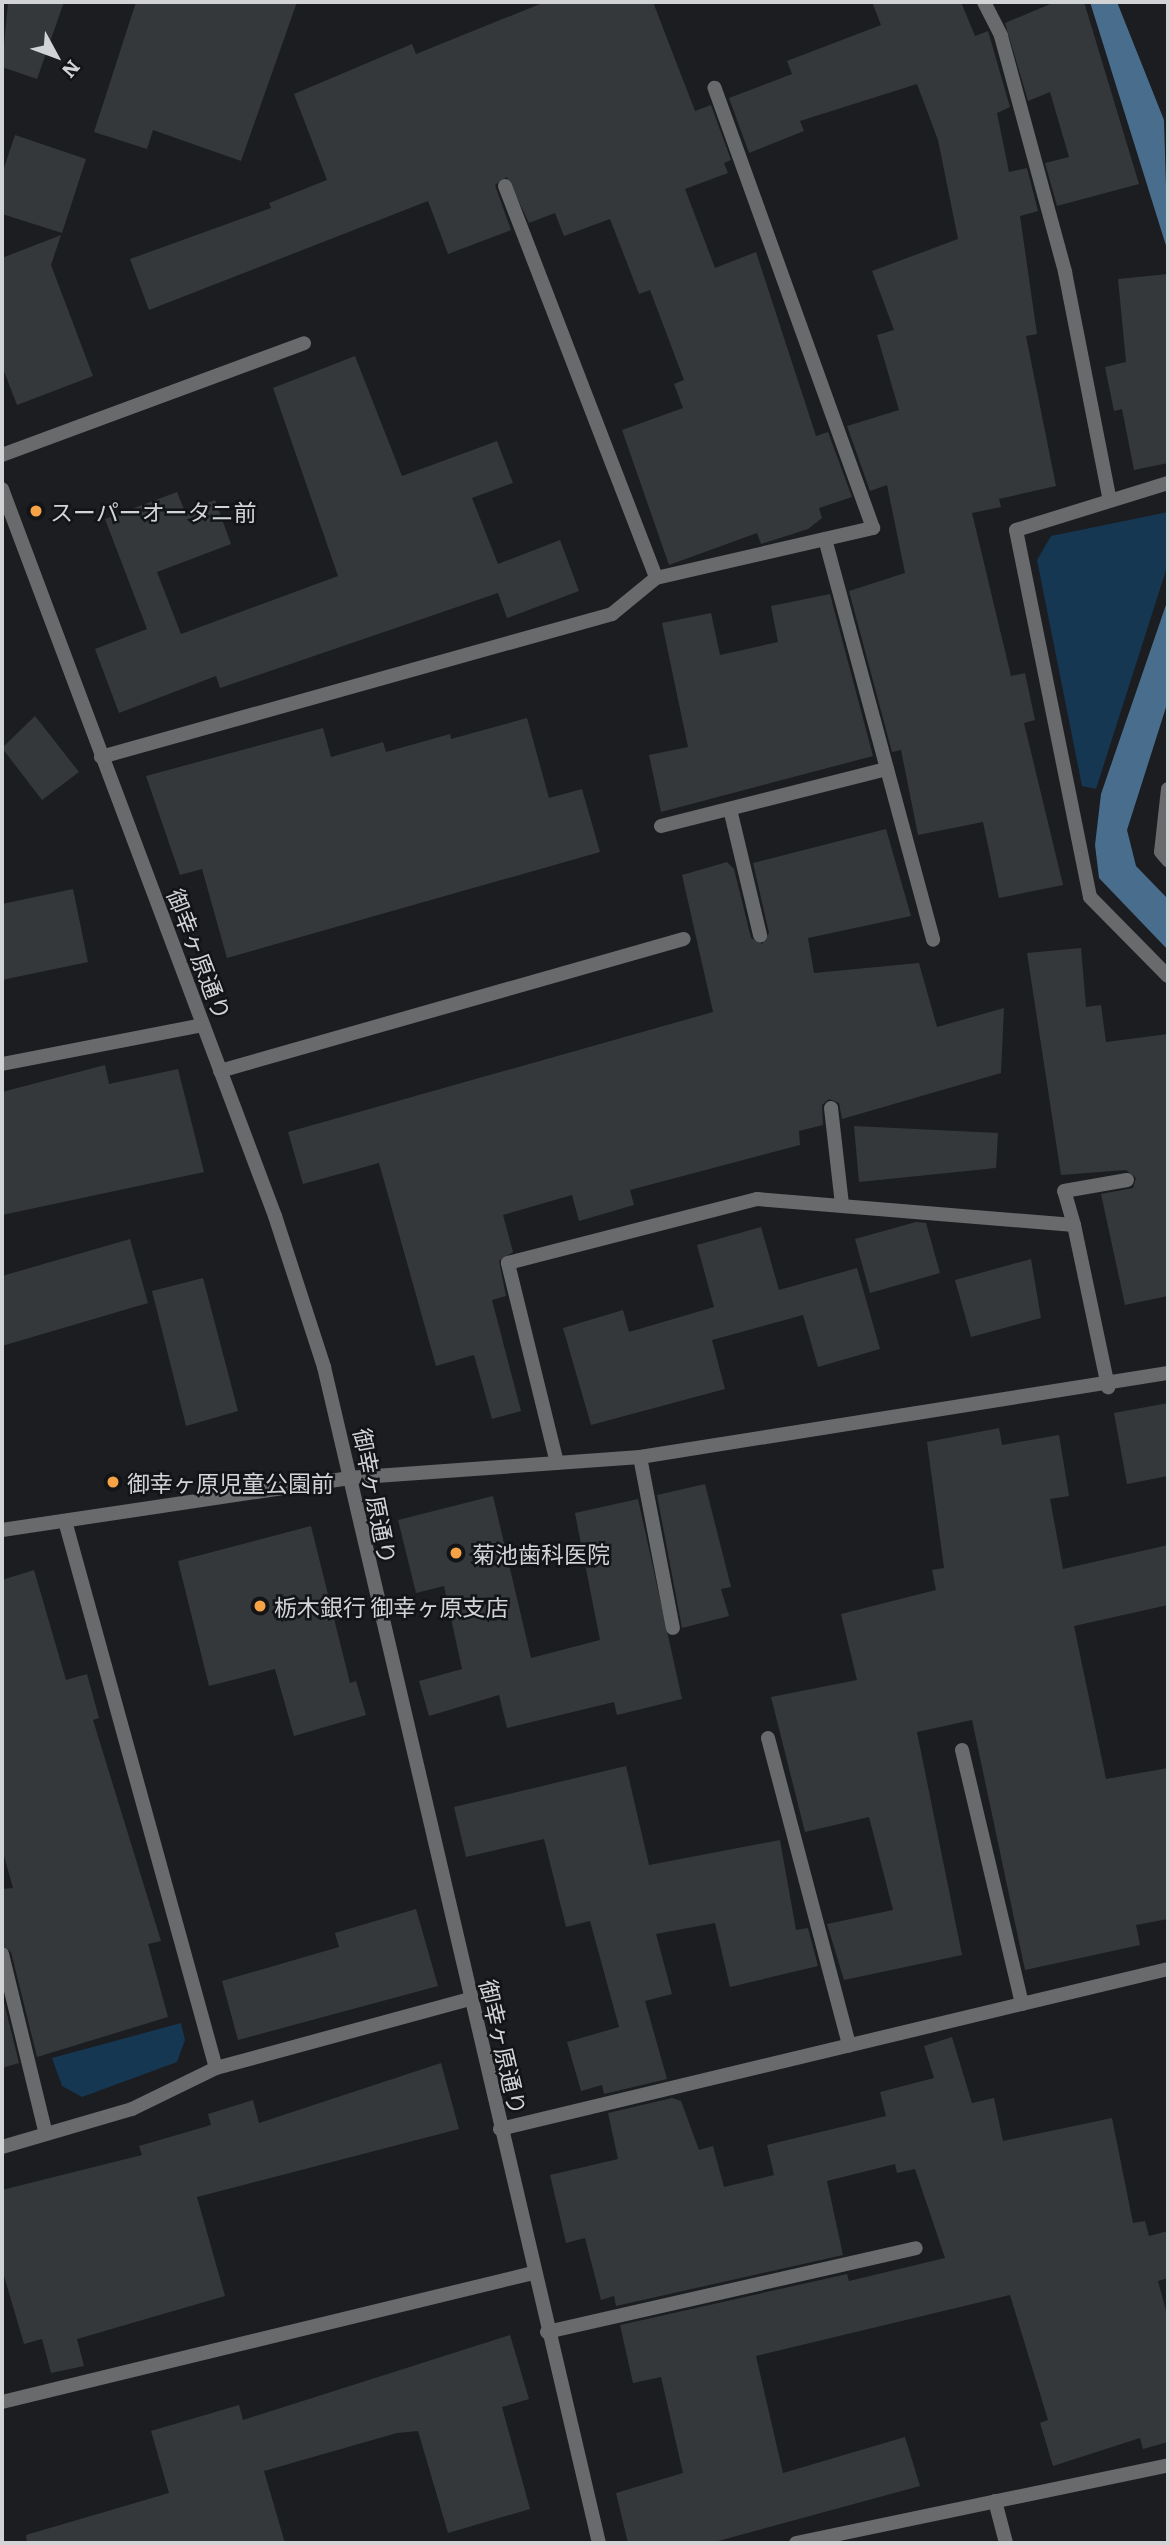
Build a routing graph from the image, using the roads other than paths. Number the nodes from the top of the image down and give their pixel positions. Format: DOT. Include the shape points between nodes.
graph roads {
  1 [pos="984,2"];
  2 [pos="715,88"];
  3 [pos="505,186"];
  4 [pos="304,343"];
  5 [pos="2,455"];
  6 [pos="1168,483"];
  7 [pos="2,489"];
  8 [pos="1110,496"];
  9 [pos="825,539"];
  10 [pos="656,578"];
  11 [pos="101,757"];
  12 [pos="887,769"];
  13 [pos="1168,789"];
  14 [pos="730,809"];
  15 [pos="661,826"];
  16 [pos="1168,860"];
  17 [pos="760,935"];
  18 [pos="684,939"];
  19 [pos="933,940"];
  20 [pos="1168,976"];
  21 [pos="202,1025"];
  22 [pos="2,1064"];
  23 [pos="220,1071"];
  24 [pos="831,1108"];
  25 [pos="1127,1180"];
  26 [pos="842,1205"];
  27 [pos="1074,1225"];
  28 [pos="1168,1373"];
  29 [pos="1108,1387"];
  30 [pos="640,1457"];
  31 [pos="558,1463"];
  32 [pos="348,1478"];
  33 [pos="65,1521"];
  34 [pos="2,1530"];
  35 [pos="673,1628"];
  36 [pos="768,1738"];
  37 [pos="962,1750"];
  38 [pos="2,1954"];
  39 [pos="1168,1969"];
  40 [pos="470,1999"];
  41 [pos="1022,2004"];
  42 [pos="849,2045"];
  43 [pos="216,2068"];
  44 [pos="500,2129"];
  45 [pos="46,2134"];
  46 [pos="2,2147"];
  47 [pos="916,2248"];
  48 [pos="533,2273"];
  49 [pos="547,2332"];
  50 [pos="2,2402"];
  51 [pos="1168,2465"];
  52 [pos="995,2501"];
  53 [pos="599,2543"];
  54 [pos="796,2543"];
  55 [pos="1006,2543"];
  1 -- 8 [label="street" via="1001,36 1065,272"];
  2 -- 9 [label="street" via="873,528"];
  3 -- 10 [label="street"];
  4 -- 5 [label="street"];
  6 -- 8 [label="street"];
  7 -- 11 [label="street, 御幸ヶ原通り"];
  8 -- 20 [label="street" via="1016,530 1090,897"];
  9 -- 10 [label="street"];
  9 -- 12 [label="street"];
  10 -- 11 [label="street" via="612,614"];
  11 -- 21 [label="street, 御幸ヶ原通り"];
  12 -- 14 [label="street"];
  12 -- 19 [label="street"];
  13 -- 16 [label="street" via="1161,852"];
  14 -- 15 [label="street"];
  14 -- 17 [label="street"];
  18 -- 23 [label="street"];
  21 -- 22 [label="street"];
  21 -- 23 [label="street, 御幸ヶ原通り"];
  23 -- 32 [label="street, 御幸ヶ原通り" via="320,1355"];
  24 -- 26 [label="street"];
  25 -- 27 [label="street" via="1064,1191"];
  26 -- 27 [label="street"];
  26 -- 31 [label="street" via="757,1199 508,1263"];
  27 -- 29 [label="street"];
  28 -- 29 [label="street"];
  29 -- 30 [label="street"];
  30 -- 31 [label="street"];
  30 -- 35 [label="street"];
  31 -- 32 [label="street"];
  32 -- 33 [label="street"];
  32 -- 40 [label="street, 御幸ヶ原通り"];
  33 -- 34 [label="street"];
  33 -- 43 [label="street"];
  36 -- 42 [label="street"];
  37 -- 41 [label="street"];
  38 -- 45 [label="street"];
  39 -- 41 [label="street"];
  40 -- 43 [label="street"];
  40 -- 44 [label="street, 御幸ヶ原通り"];
  41 -- 42 [label="street"];
  42 -- 44 [label="street"];
  43 -- 45 [label="street" via="132,2109"];
  44 -- 48 [label="street, 御幸ヶ原通り"];
  45 -- 46 [label="street"];
  47 -- 49 [label="street"];
  48 -- 49 [label="street, 御幸ヶ原通り"];
  48 -- 50 [label="street"];
  49 -- 53 [label="street, 御幸ヶ原通り"];
  51 -- 52 [label="street"];
  52 -- 54 [label="street"];
  52 -- 55 [label="street"];
}
